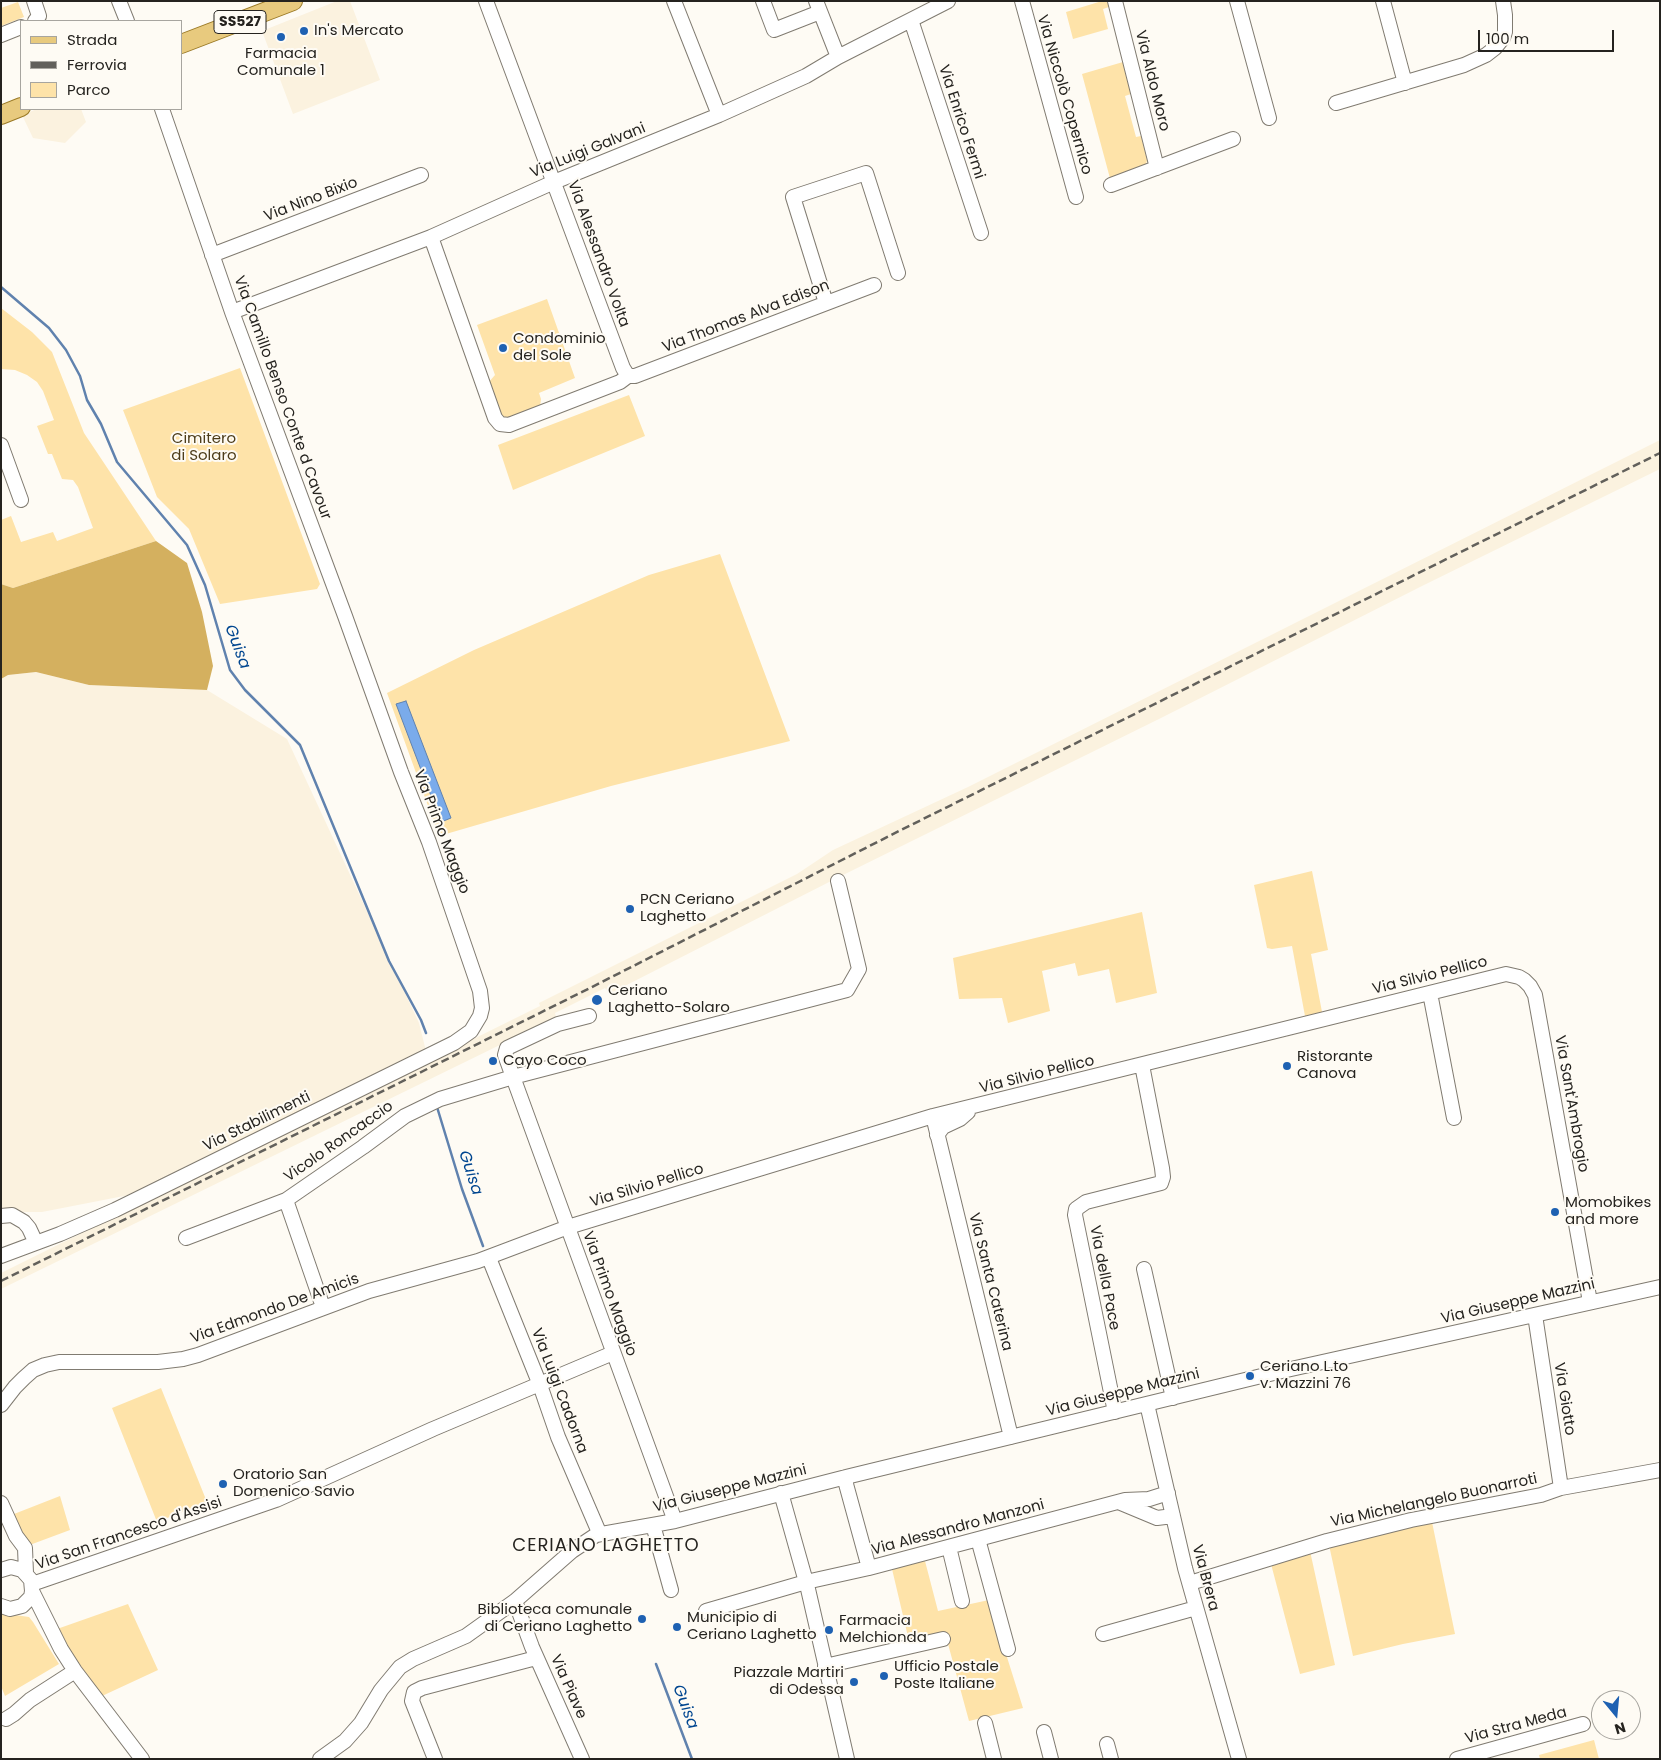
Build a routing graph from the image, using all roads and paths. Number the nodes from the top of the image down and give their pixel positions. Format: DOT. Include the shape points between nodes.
graph roads {
  1 [pos="34,1"];
  2 [pos="119,1"];
  3 [pos="293,1"];
  4 [pos="486,1"];
  5 [pos="674,1"];
  6 [pos="763,1"];
  7 [pos="948,1"];
  8 [pos="1022,1"];
  9 [pos="1115,1"];
  10 [pos="1237,1"];
  11 [pos="1383,1"];
  12 [pos="1503,1"];
  13 [pos="818,7"];
  14 [pos="37,20"];
  15 [pos="127,20"];
  16 [pos="911,20"];
  17 [pos="20,27"];
  18 [pos="1,35"];
  19 [pos="182,44"];
  20 [pos="838,57"];
  21 [pos="1405,83"];
  22 [pos="1336,103"];
  23 [pos="20,107"];
  24 [pos="162,110"];
  25 [pos="1,114"];
  26 [pos="719,115"];
  27 [pos="1269,118"];
  28 [pos="1233,139"];
  29 [pos="1157,168"];
  30 [pos="421,175"];
  31 [pos="554,182"];
  32 [pos="1111,185"];
  33 [pos="1076,197"];
  34 [pos="981,233"];
  35 [pos="431,237"];
  36 [pos="212,255"];
  37 [pos="898,273"];
  38 [pos="874,285"];
  39 [pos="826,303"];
  40 [pos="232,312"];
  41 [pos="628,376"];
  42 [pos="1,445"];
  43 [pos="21,500"];
  44 [pos="375,698"];
  45 [pos="838,881"];
  46 [pos="1519,977"];
  47 [pos="476,978"];
  48 [pos="1430,993"];
  49 [pos="589,1016"];
  50 [pos="1142,1065"];
  51 [pos="513,1076"];
  52 [pos="971,1108"];
  53 [pos="933,1116"];
  54 [pos="1454,1118"];
  55 [pos="938,1135"];
  56 [pos="286,1200"];
  57 [pos="1,1216"];
  58 [pos="568,1227"];
  59 [pos="186,1238"];
  60 [pos="36,1244"];
  61 [pos="1,1256"];
  62 [pos="489,1258"];
  63 [pos="1144,1269"];
  64 [pos="1660,1287"];
  65 [pos="1590,1302"];
  66 [pos="323,1308"];
  67 [pos="1535,1315"];
  68 [pos="613,1353"];
  69 [pos="540,1385"];
  70 [pos="1173,1398"];
  71 [pos="1147,1404"];
  72 [pos="1,1405"];
  73 [pos="1114,1412"];
  74 [pos="1011,1437"];
  75 [pos="1660,1470"];
  76 [pos="846,1477"];
  77 [pos="1561,1488"];
  78 [pos="1168,1493"];
  79 [pos="781,1494"];
  80 [pos="1118,1502"];
  81 [pos="1,1503"];
  82 [pos="1173,1516"];
  83 [pos="675,1521"];
  84 [pos="653,1525"];
  85 [pos="596,1535"];
  86 [pos="16,1536"];
  87 [pos="978,1539"];
  88 [pos="949,1547"];
  89 [pos="5,1566"];
  90 [pos="869,1568"];
  91 [pos="806,1582"];
  92 [pos="30,1583"];
  93 [pos="1190,1583"];
  94 [pos="671,1590"];
  95 [pos="516,1601"];
  96 [pos="962,1601"];
  97 [pos="1,1606"];
  98 [pos="22,1606"];
  99 [pos="1196,1608"];
  100 [pos="706,1610"];
  101 [pos="47,1622"];
  102 [pos="1103,1634"];
  103 [pos="943,1639"];
  104 [pos="1008,1649"];
  105 [pos="536,1658"];
  106 [pos="825,1666"];
  107 [pos="75,1671"];
  108 [pos="6,1719"];
  109 [pos="985,1723"];
  110 [pos="1583,1724"];
  111 [pos="1044,1732"];
  112 [pos="1107,1744"];
  113 [pos="142,1759"];
  114 [pos="320,1759"];
  115 [pos="435,1759"];
  116 [pos="582,1759"];
  117 [pos="847,1759"];
  118 [pos="994,1759"];
  119 [pos="1051,1759"];
  120 [pos="1111,1759"];
  121 [pos="1240,1759"];
  122 [pos="1457,1759"];
  1 -- 14 [label="street" via="40,16"];
  2 -- 15 [label="street"];
  3 -- 19 [label="main road, SS527"];
  4 -- 31 [label="street, Via Alessandro Volta"];
  5 -- 26 [label="street"];
  6 -- 13 [label="street" via="774,30"];
  7 -- 16 [label="street, Via Luigi Galvani"];
  8 -- 33 [label="street, Via Niccolò Copernico"];
  9 -- 29 [label="street, Via Aldo Moro"];
  10 -- 27 [label="street"];
  11 -- 21 [label="street"];
  12 -- 21 [label="street" via="1505,32 1491,52 1464,65"];
  13 -- 20 [label="street"];
  16 -- 20 [label="street, Via Luigi Galvani"];
  16 -- 34 [label="street, Via Enrico Fermi"];
  17 -- 18 [label="street"];
  20 -- 26 [label="street, Via Luigi Galvani" via="806,76"];
  21 -- 22 [label="street"];
  23 -- 25 [label="main road"];
  24 -- 36 [label="street, Via Camillo Benso Conte d Cavour"];
  26 -- 31 [label="street, Via Luigi Galvani"];
  28 -- 29 [label="street"];
  29 -- 32 [label="street"];
  30 -- 36 [label="street, Via Nino Bixio"];
  31 -- 35 [label="street, Via Luigi Galvani"];
  31 -- 41 [label="street, Via Alessandro Volta"];
  35 -- 40 [label="street, Via Luigi Galvani"];
  35 -- 41 [label="street, Via Thomas Alva Edison" via="495,418 500,424 509,425 620,382"];
  36 -- 40 [label="street, Via Camillo Benso Conte d Cavour"];
  37 -- 39 [label="street" via="866,173 793,197"];
  38 -- 39 [label="street, Via Thomas Alva Edison"];
  39 -- 41 [label="street, Via Thomas Alva Edison"];
  40 -- 44 [label="street, Via Camillo Benso Conte d Cavour"];
  42 -- 43 [label="street"];
  44 -- 47 [label="street, Via Primo Maggio"];
  45 -- 51 [label="street, Vicolo Roncaccio" via="859,969 847,990"];
  46 -- 48 [label="street, Via Silvio Pellico" via="1506,974"];
  46 -- 65 [label="street, Via Sant'Ambrogio" via="1530,986 1537,1004"];
  47 -- 60 [label="street, Via Stabilimenti" via="482,1000 480,1016 471,1030 454,1043 115,1210"];
  48 -- 50 [label="street, Via Silvio Pellico"];
  48 -- 54 [label="street"];
  49 -- 51 [label="street, Via Primo Maggio" via="558,1024 508,1048 505,1055"];
  50 -- 52 [label="street, Via Silvio Pellico"];
  50 -- 73 [label="street, Via della Pace" via="1163,1177 1161,1183 1086,1202 1076,1209 1075,1215"];
  51 -- 56 [label="street, Vicolo Roncaccio" via="440,1099 405,1116"];
  51 -- 58 [label="street, Via Primo Maggio"];
  52 -- 53 [label="street, Via Silvio Pellico"];
  52 -- 55 [label="street" via="966,1115 943,1127"];
  53 -- 55 [label="street, Via Santa Caterina"];
  53 -- 58 [label="street, Via Silvio Pellico"];
  55 -- 74 [label="street, Via Santa Caterina"];
  56 -- 59 [label="street, Vicolo Roncaccio"];
  56 -- 66 [label="street"];
  57 -- 60 [label="street" via="12,1215 24,1222"];
  58 -- 62 [label="street, Via Edmondo De Amicis"];
  58 -- 68 [label="street, Via Primo Maggio"];
  60 -- 61 [label="street, Via Stabilimenti"];
  62 -- 66 [label="street, Via Edmondo De Amicis" via="392,1284"];
  62 -- 69 [label="street, Via Luigi Cadorna"];
  63 -- 70 [label="street"];
  64 -- 65 [label="street, Via Giuseppe Mazzini"];
  65 -- 67 [label="street, Via Giuseppe Mazzini"];
  66 -- 72 [label="street, Via Edmondo De Amicis" via="198,1356 158,1362 60,1362 44,1365 19,1382"];
  67 -- 70 [label="street, Via Giuseppe Mazzini"];
  67 -- 77 [label="street, Via Giotto"];
  68 -- 69 [label="street, Via San Francesco d'Assisi"];
  68 -- 83 [label="street, Via Primo Maggio"];
  69 -- 85 [label="street, Via Luigi Cadorna" via="558,1437 598,1530"];
  69 -- 92 [label="street, Via San Francesco d'Assisi" via="276,1500"];
  70 -- 71 [label="street, Via Giuseppe Mazzini"];
  71 -- 73 [label="street, Via Giuseppe Mazzini"];
  71 -- 78 [label="street, Via Brera"];
  73 -- 74 [label="street, Via Giuseppe Mazzini"];
  74 -- 76 [label="street, Via Giuseppe Mazzini"];
  75 -- 77 [label="street, Via Michelangelo Buonarroti"];
  76 -- 79 [label="street, Via Giuseppe Mazzini"];
  76 -- 90 [label="street"];
  77 -- 93 [label="street, Via Michelangelo Buonarroti" via="1327,1541"];
  78 -- 80 [label="street, Via Alessandro Manzoni" via="1149,1499"];
  78 -- 82 [label="street, Via Brera"];
  79 -- 83 [label="street, Via Giuseppe Mazzini"];
  79 -- 91 [label="street"];
  80 -- 82 [label="street" via="1157,1518"];
  80 -- 87 [label="street, Via Alessandro Manzoni"];
  81 -- 86 [label="street"];
  82 -- 93 [label="street, Via Brera"];
  83 -- 84 [label="street, Via Giuseppe Mazzini"];
  84 -- 85 [label="street, Via Giuseppe Mazzini"];
  84 -- 94 [label="street"];
  85 -- 95 [label="street" via="572,1551"];
  86 -- 89 [label="street" via="16,1551"];
  86 -- 92 [label="street" via="25,1548"];
  87 -- 88 [label="street, Via Alessandro Manzoni"];
  87 -- 104 [label="street"];
  88 -- 90 [label="street, Via Alessandro Manzoni"];
  88 -- 96 [label="street"];
  89 -- 92 [label="street" via="19,1569"];
  90 -- 91 [label="street, Via Alessandro Manzoni"];
  91 -- 100 [label="street, Via Alessandro Manzoni"];
  91 -- 106 [label="street"];
  92 -- 98 [label="street" via="27,1602"];
  92 -- 101 [label="street"];
  93 -- 99 [label="street, Via Brera"];
  95 -- 105 [label="street, Via Piave"];
  95 -- 114 [label="street" via="458,1640 413,1658 400,1667 361,1723 345,1741"];
  97 -- 98 [label="street" via="10,1609"];
  98 -- 101 [label="street"];
  99 -- 102 [label="street"];
  99 -- 121 [label="street, Via Brera"];
  101 -- 107 [label="street"];
  103 -- 106 [label="street"];
  105 -- 115 [label="street" via="414,1692 412,1701"];
  105 -- 116 [label="street, Via Piave"];
  106 -- 117 [label="street"];
  107 -- 108 [label="street"];
  107 -- 113 [label="street"];
  109 -- 118 [label="street"];
  110 -- 122 [label="street, Via Stra Meda"];
  111 -- 119 [label="street"];
  112 -- 120 [label="street"];
}
